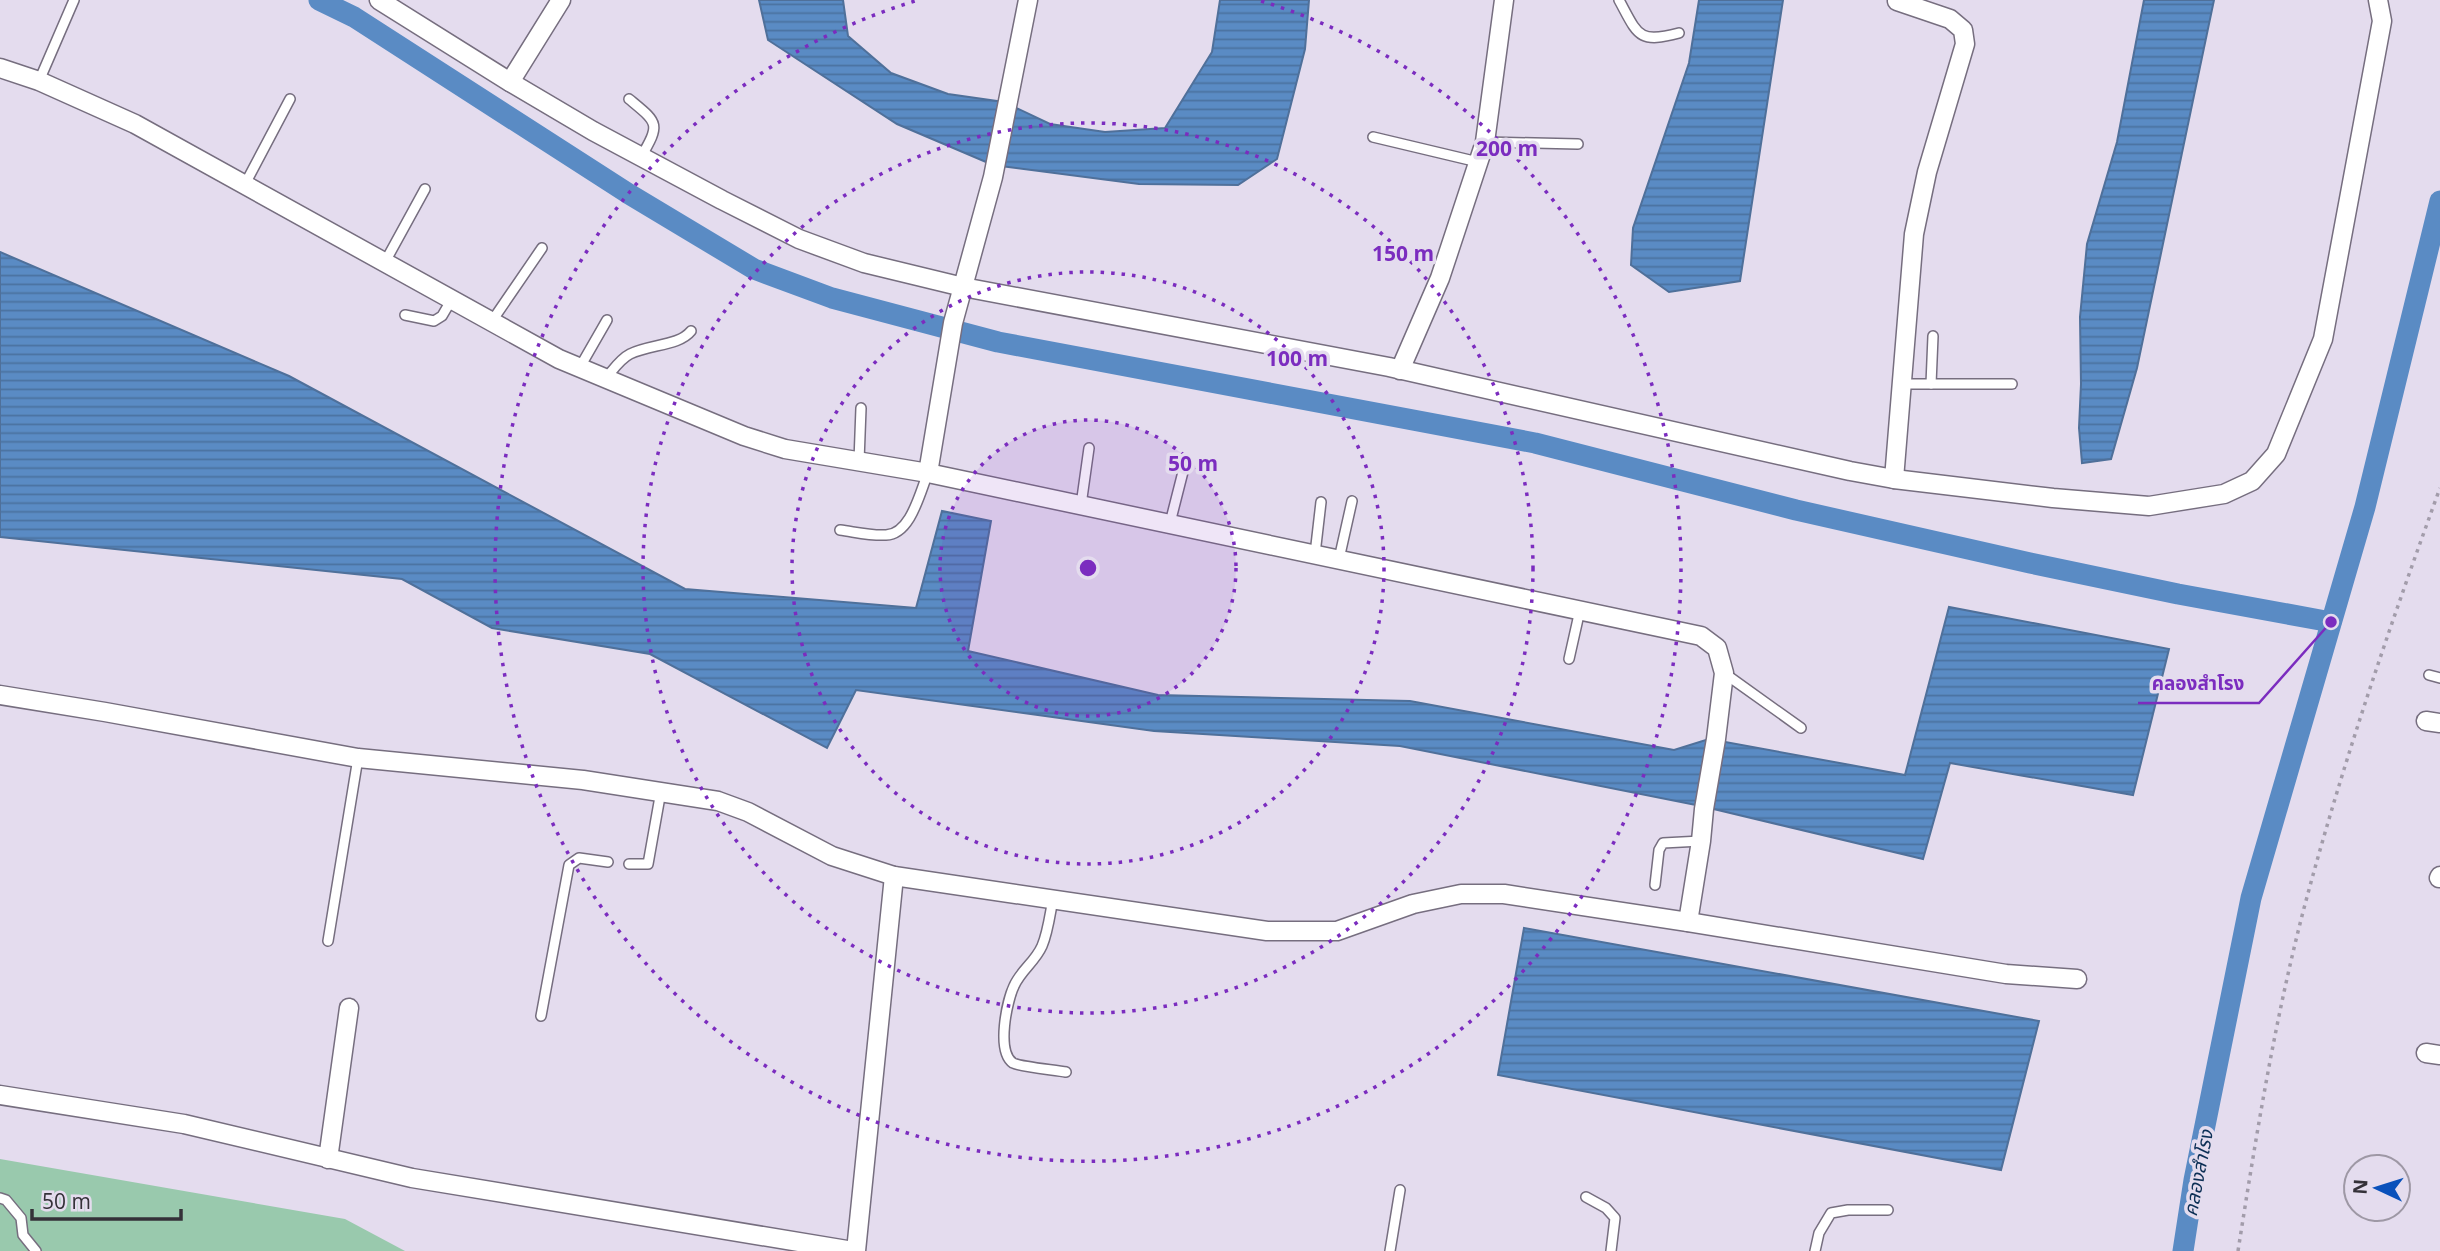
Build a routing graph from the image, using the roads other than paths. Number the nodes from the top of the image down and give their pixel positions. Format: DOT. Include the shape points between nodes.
graph roads {
  1 [pos="74,0"];
  2 [pos="379,0"];
  3 [pos="561,0"];
  4 [pos="1028,0"];
  5 [pos="1504,0"];
  6 [pos="1619,0"];
  7 [pos="2378,0"];
  8 [pos="1896,1"];
  9 [pos="1679,33"];
  10 [pos="0,68"];
  11 [pos="39,81"];
  12 [pos="510,82"];
  13 [pos="290,99"];
  14 [pos="629,99"];
  15 [pos="1373,137"];
  16 [pos="1485,142"];
  17 [pos="1578,144"];
  18 [pos="641,157"];
  19 [pos="1478,162"];
  20 [pos="244,186"];
  21 [pos="425,188"];
  22 [pos="542,248"];
  23 [pos="385,262"];
  24 [pos="962,288"];
  25 [pos="452,299"];
  26 [pos="405,315"];
  27 [pos="607,320"];
  28 [pos="492,321"];
  29 [pos="691,331"];
  30 [pos="1933,336"];
  31 [pos="580,368"];
  32 [pos="1400,370"];
  33 [pos="606,378"];
  34 [pos="1903,384"];
  35 [pos="1931,384"];
  36 [pos="2012,384"];
  37 [pos="861,408"];
  38 [pos="1089,448"];
  39 [pos="1186,460"];
  40 [pos="859,461"];
  41 [pos="928,473"];
  42 [pos="1894,479"];
  43 [pos="1352,501"];
  44 [pos="1321,502"];
  45 [pos="1081,505"];
  46 [pos="1170,523"];
  47 [pos="840,530"];
  48 [pos="1315,554"];
  49 [pos="1339,559"];
  50 [pos="1580,610"];
  51 [pos="1569,659"];
  52 [pos="1724,673"];
  53 [pos="2429,675"];
  54 [pos="2440,678"];
  55 [pos="0,695"];
  56 [pos="1801,728"];
  57 [pos="358,758"];
  58 [pos="661,791"];
  59 [pos="1701,841"];
  60 [pos="607,862"];
  61 [pos="629,864"];
  62 [pos="894,876"];
  63 [pos="1655,885"];
  64 [pos="1053,899"];
  65 [pos="1688,922"];
  66 [pos="328,941"];
  67 [pos="2077,979"];
  68 [pos="349,1008"];
  69 [pos="541,1016"];
  70 [pos="1066,1072"];
  71 [pos="0,1095"];
  72 [pos="328,1159"];
  73 [pos="1400,1190"];
  74 [pos="1586,1197"];
  75 [pos="0,1198"];
  76 [pos="1888,1210"];
  77 [pos="36,1251"];
  78 [pos="855,1251"];
  79 [pos="1390,1251"];
  80 [pos="1611,1251"];
  81 [pos="1815,1251"];
  1 -- 11 [label="lane"];
  2 -- 12 [label="street"];
  3 -- 12 [label="street"];
  4 -- 24 [label="street" via="993,177"];
  5 -- 16 [label="street"];
  6 -- 9 [label="lane" via="1642,35 1654,39"];
  7 -- 42 [label="street" via="2382,21 2323,339 2276,454 2252,481 2224,494 2149,506"];
  8 -- 34 [label="street" via="1950,19 1963,30 1965,44 1927,172 1914,234"];
  10 -- 11 [label="street"];
  11 -- 20 [label="street" via="135,124"];
  12 -- 18 [label="street"];
  13 -- 20 [label="lane"];
  14 -- 18 [label="lane" via="653,119 655,128"];
  15 -- 19 [label="lane"];
  16 -- 17 [label="lane"];
  16 -- 19 [label="street"];
  18 -- 24 [label="street" via="799,239 864,263"];
  19 -- 32 [label="street" via="1440,278"];
  20 -- 23 [label="street"];
  21 -- 23 [label="lane"];
  22 -- 28 [label="lane"];
  23 -- 25 [label="street"];
  24 -- 32 [label="street"];
  24 -- 41 [label="street"];
  25 -- 26 [label="lane" via="434,321"];
  25 -- 28 [label="street"];
  27 -- 31 [label="lane"];
  28 -- 31 [label="street"];
  29 -- 33 [label="lane" via="681,341 626,356"];
  30 -- 35 [label="lane"];
  31 -- 33 [label="street"];
  32 -- 42 [label="street"];
  33 -- 40 [label="street" via="744,436 785,449"];
  34 -- 35 [label="lane"];
  34 -- 42 [label="street"];
  35 -- 36 [label="lane"];
  37 -- 40 [label="lane"];
  38 -- 45 [label="lane"];
  39 -- 46 [label="lane"];
  40 -- 41 [label="street"];
  41 -- 45 [label="street"];
  41 -- 47 [label="lane" via="910,517 895,534"];
  43 -- 49 [label="lane"];
  44 -- 48 [label="lane"];
  45 -- 46 [label="street"];
  46 -- 48 [label="street"];
  48 -- 49 [label="street"];
  49 -- 50 [label="street"];
  50 -- 51 [label="lane"];
  50 -- 52 [label="street" via="1701,636 1717,648"];
  52 -- 56 [label="lane"];
  52 -- 59 [label="street"];
  53 -- 54 [label="lane"];
  55 -- 57 [label="street"];
  57 -- 58 [label="street"];
  57 -- 66 [label="lane"];
  58 -- 61 [label="lane" via="648,864"];
  58 -- 62 [label="street" via="718,801 832,856"];
  59 -- 63 [label="lane" via="1663,843"];
  59 -- 65 [label="street"];
  60 -- 69 [label="lane" via="579,858 569,865"];
  62 -- 64 [label="street"];
  62 -- 78 [label="street"];
  64 -- 65 [label="street" via="1267,931 1337,931 1413,904 1461,894 1504,894"];
  64 -- 70 [label="lane" via="1035,961 1014,986 1003,1042 1014,1063"];
  65 -- 67 [label="street" via="2006,974"];
  68 -- 72 [label="street"];
  71 -- 72 [label="street" via="184,1125"];
  72 -- 78 [label="street" via="412,1178"];
  73 -- 79 [label="lane"];
  74 -- 80 [label="lane" via="1615,1218"];
  75 -- 77 [label="lane" via="21,1218 23,1235"];
  76 -- 81 [label="lane" via="1831,1213"];
}
